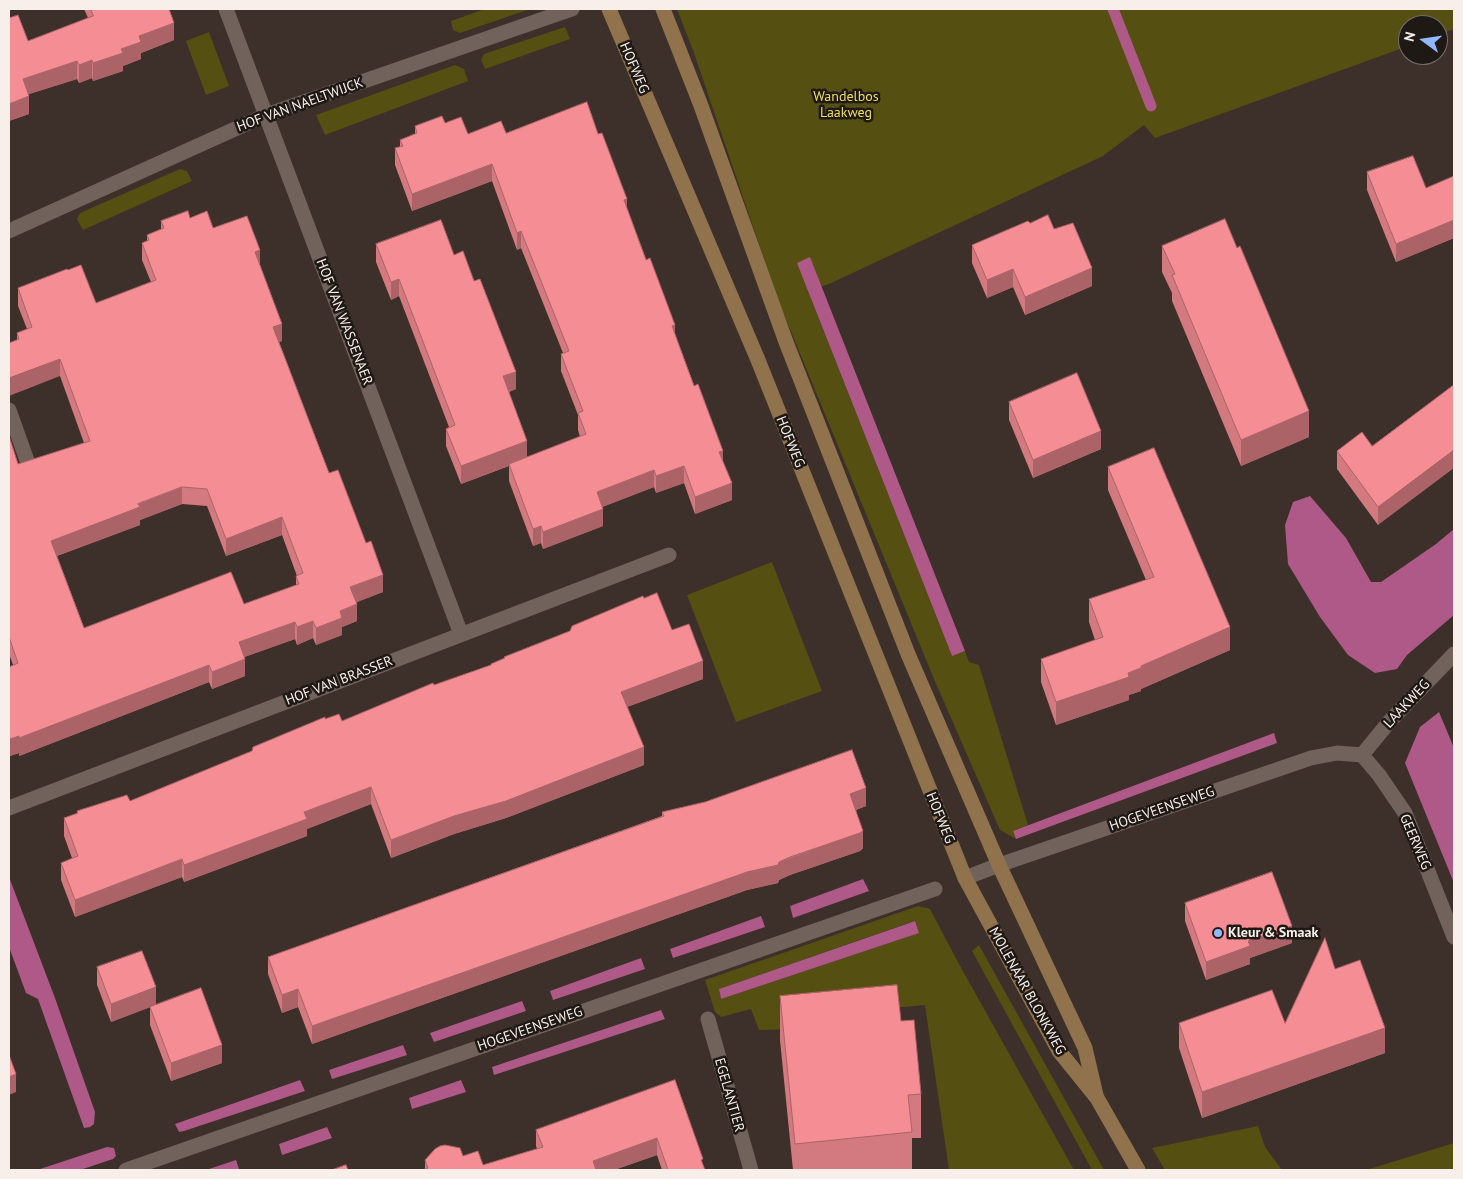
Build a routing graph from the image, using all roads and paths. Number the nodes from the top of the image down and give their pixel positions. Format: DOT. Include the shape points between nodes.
graph roads {
  1 [pos="226,9"];
  2 [pos="572,9"];
  3 [pos="609,9"];
  4 [pos="662,9"];
  5 [pos="266,115"];
  6 [pos="9,231"];
  7 [pos="9,410"];
  8 [pos="29,466"];
  9 [pos="669,556"];
  10 [pos="461,634"];
  11 [pos="1454,654"];
  12 [pos="1362,755"];
  13 [pos="9,808"];
  14 [pos="1000,865"];
  15 [pos="964,878"];
  16 [pos="935,889"];
  17 [pos="1454,937"];
  18 [pos="708,1019"];
  19 [pos="1096,1098"];
  20 [pos="126,1170"];
  21 [pos="751,1170"];
  22 [pos="1138,1170"];
  1 -- 5 [label="street, HOF VAN WASSENAER"];
  2 -- 5 [label="street, HOF VAN NAELTWIJCK"];
  3 -- 15 [label="main road, HOFWEG" via="758,360"];
  4 -- 14 [label="main road" via="700,103 786,342 908,654"];
  5 -- 6 [label="street, HOF VAN NAELTWIJCK"];
  5 -- 10 [label="street, HOF VAN WASSENAER"];
  7 -- 8 [label="street"];
  9 -- 10 [label="street, HOF VAN BRASSER"];
  10 -- 13 [label="street, HOF VAN BRASSER"];
  11 -- 12 [label="street, LAAKWEG"];
  12 -- 14 [label="street, HOGEVEENSEWEG" via="1337,752 1311,758"];
  12 -- 17 [label="street, GEERWEG" via="1380,775 1405,813"];
  14 -- 15 [label="street, HOGEVEENSEWEG"];
  14 -- 19 [label="main road, MOLENAAR BLONKWEG" via="1085,1048"];
  15 -- 19 [label="main road, MOLENAAR BLONKWEG" via="1059,1052"];
  16 -- 20 [label="street, HOGEVEENSEWEG"];
  18 -- 21 [label="street, EGELANTIER"];
  19 -- 22 [label="main road, MOLENAAR BLONKWEG"];
}
